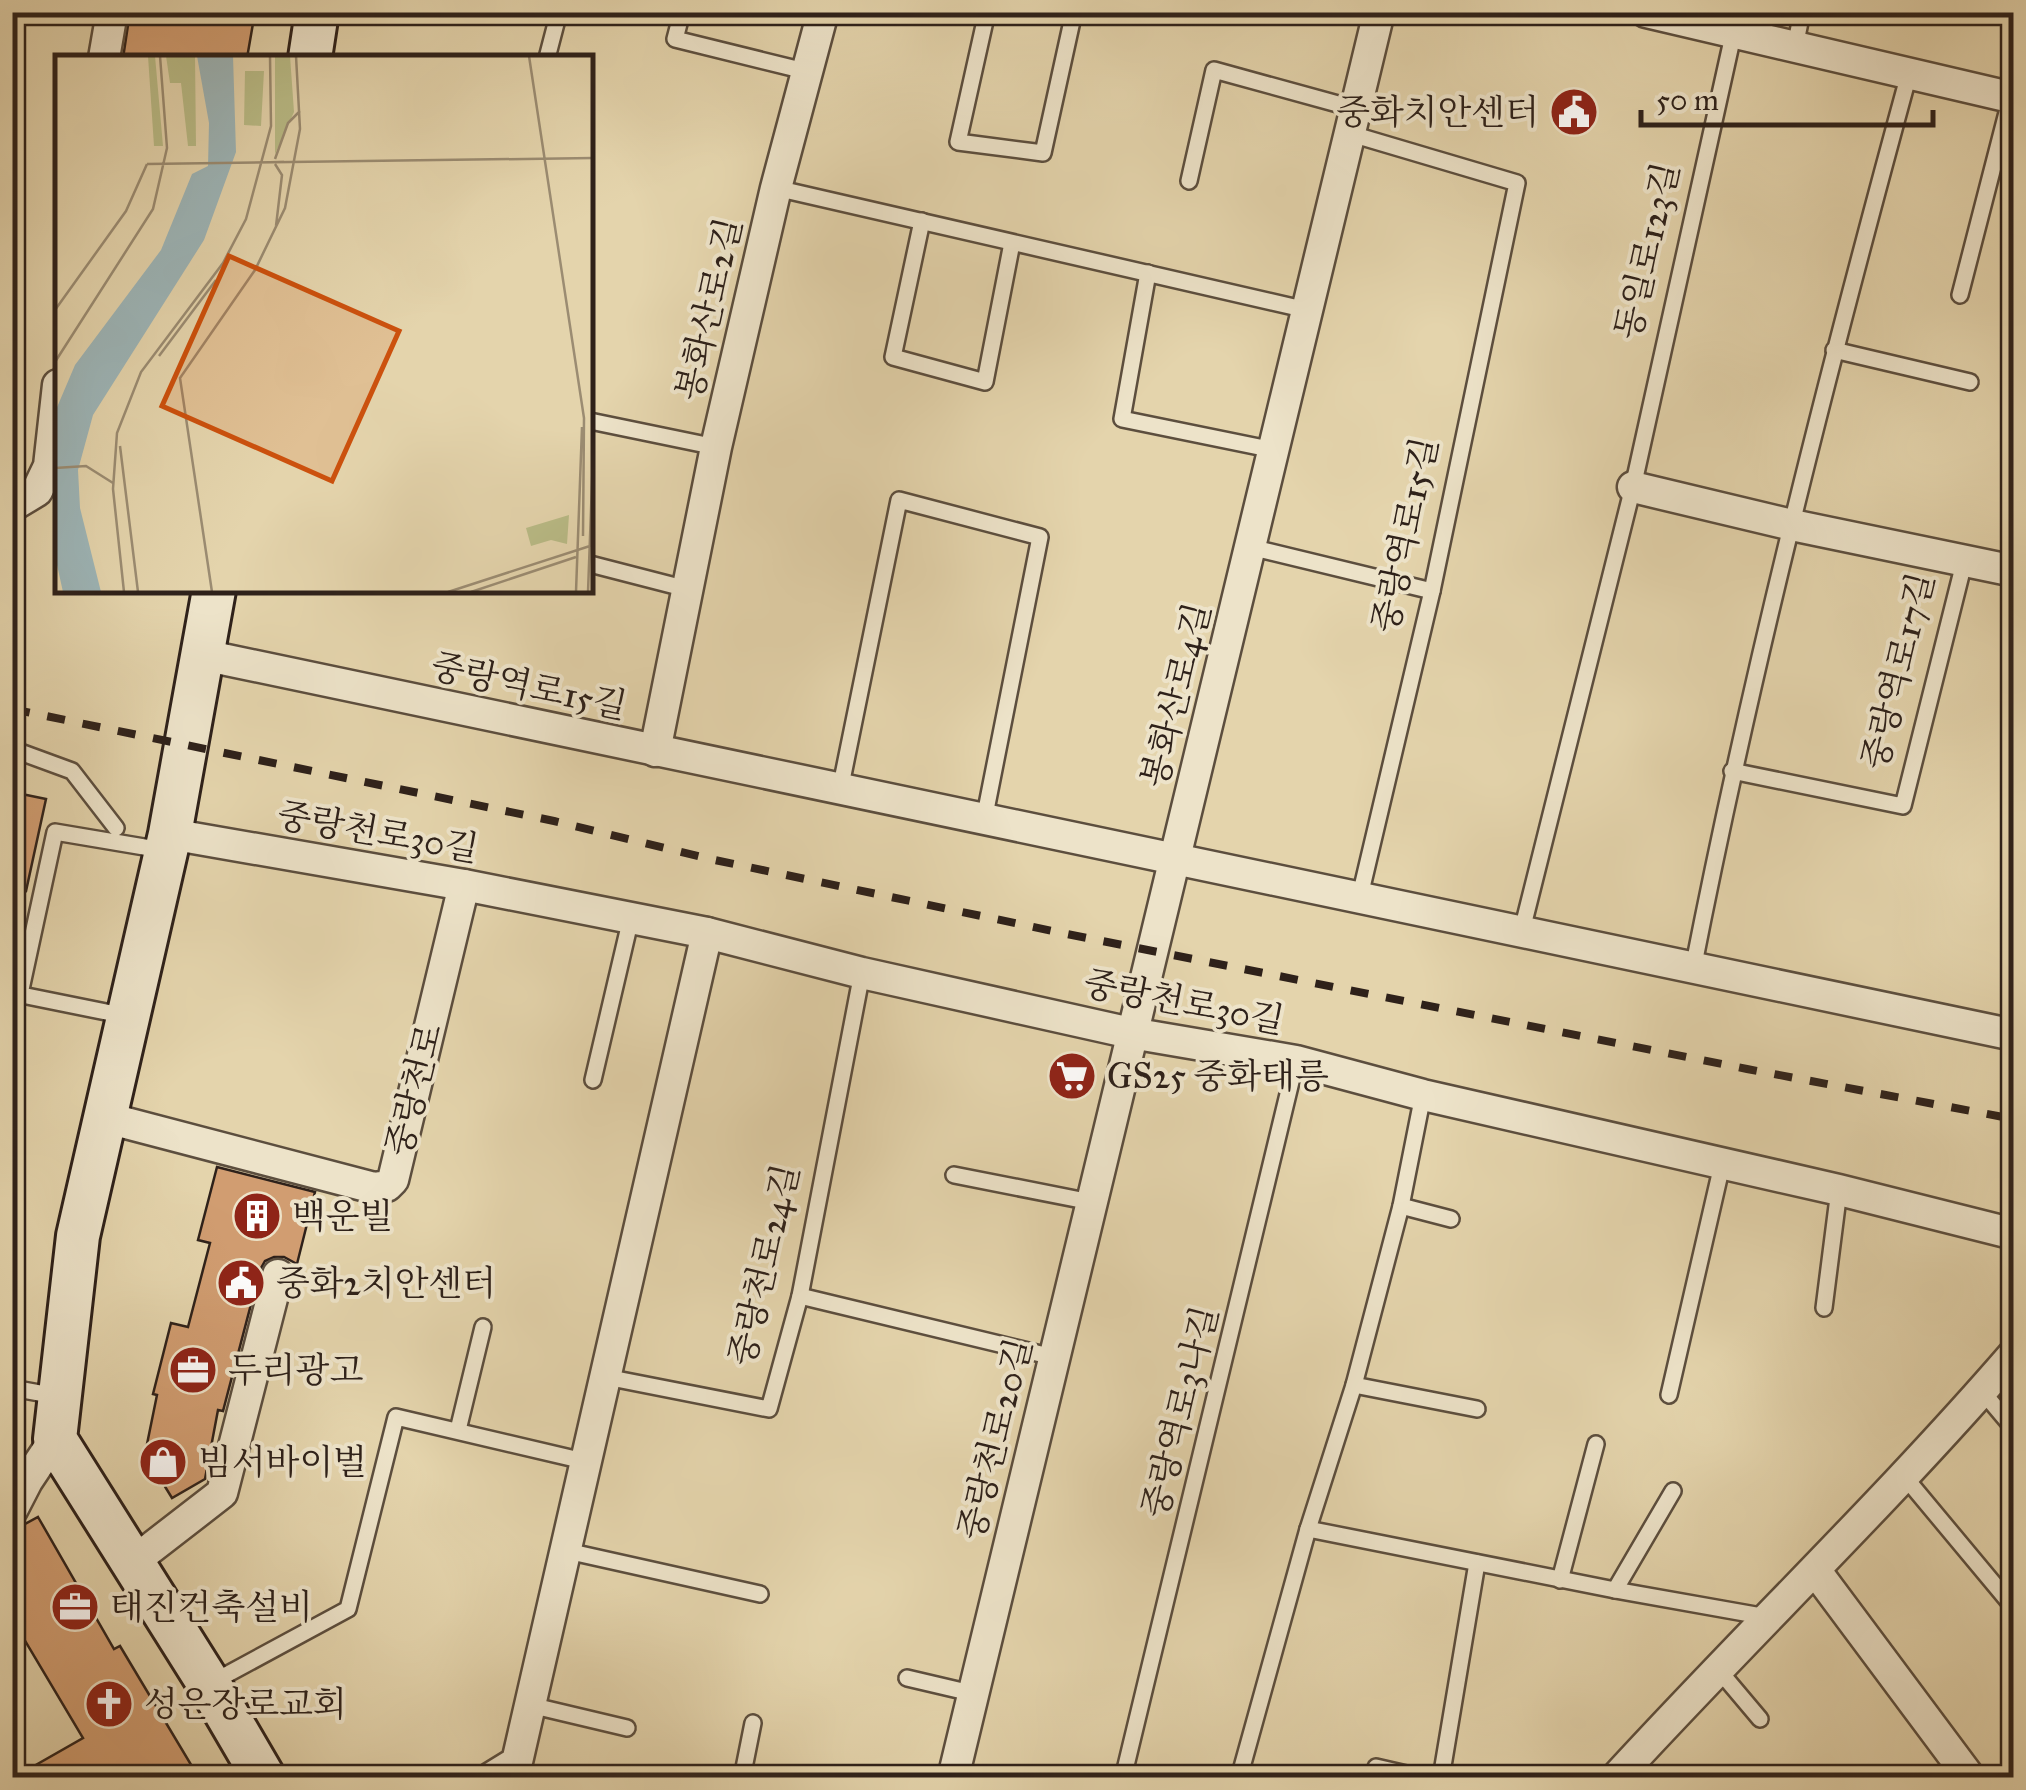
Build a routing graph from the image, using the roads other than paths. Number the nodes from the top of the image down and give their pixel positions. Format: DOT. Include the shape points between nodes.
graph roads {
  1 [pos="112,12"];
  2 [pos="317,12"];
  3 [pos="559,12"];
  4 [pos="682,12"];
  5 [pos="823,12"];
  6 [pos="987,12"];
  7 [pos="1074,12"];
  8 [pos="1378,12"];
  9 [pos="1646,12"];
  10 [pos="1802,12"];
  11 [pos="1734,31"];
  12 [pos="1795,47"];
  13 [pos="105,55"];
  14 [pos="310,55"];
  15 [pos="548,55"];
  16 [pos="809,72"];
  17 [pos="1909,74"];
  18 [pos="2012,98"];
  19 [pos="1352,121"];
  20 [pos="1189,181"];
  21 [pos="776,188"];
  22 [pos="922,221"];
  23 [pos="1012,243"];
  24 [pos="1148,273"];
  25 [pos="1960,295"];
  26 [pos="1307,310"];
  27 [pos="1834,350"];
  28 [pos="1970,382"];
  29 [pos="55,406"];
  30 [pos="592,421"];
  31 [pos="716,447"];
  32 [pos="1274,450"];
  33 [pos="1633,487"];
  34 [pos="12,506"];
  35 [pos="1792,525"];
  36 [pos="1250,547"];
  37 [pos="1965,560"];
  38 [pos="592,565"];
  39 [pos="2014,571"];
  40 [pos="687,589"];
  41 [pos="1432,590"];
  42 [pos="214,592"];
  43 [pos="202,655"];
  44 [pos="12,749"];
  45 [pos="655,751"];
  46 [pos="1732,770"];
  47 [pos="840,790"];
  48 [pos="984,820"];
  49 [pos="116,828"];
  50 [pos="168,842"];
  51 [pos="1174,861"];
  52 [pos="464,885"];
  53 [pos="1360,900"];
  54 [pos="631,918"];
  55 [pos="708,933"];
  56 [pos="1521,934"];
  57 [pos="1693,970"];
  58 [pos="862,973"];
  59 [pos="16,994"];
  60 [pos="128,1016"];
  61 [pos="1131,1032"];
  62 [pos="2014,1035"];
  63 [pos="1296,1061"];
  64 [pos="593,1080"];
  65 [pos="1423,1095"];
  66 [pos="108,1118"];
  67 [pos="1722,1165"];
  68 [pos="954,1175"];
  69 [pos="1839,1190"];
  70 [pos="1091,1202"];
  71 [pos="1401,1206"];
  72 [pos="1452,1219"];
  73 [pos="2014,1234"];
  74 [pos="278,1275"];
  75 [pos="800,1296"];
  76 [pos="1824,1308"];
  77 [pos="482,1327"];
  78 [pos="2014,1354"];
  79 [pos="1053,1357"];
  80 [pos="606,1377"];
  81 [pos="1354,1384"];
  82 [pos="12,1388"];
  83 [pos="1982,1390"];
  84 [pos="1669,1395"];
  85 [pos="60,1397"];
  86 [pos="1477,1409"];
  87 [pos="458,1430"];
  88 [pos="2014,1430"];
  89 [pos="55,1439"];
  90 [pos="1596,1444"];
  91 [pos="588,1462"];
  92 [pos="1904,1476"];
  93 [pos="20,1484"];
  94 [pos="1674,1491"];
  95 [pos="12,1510"];
  96 [pos="1308,1529"];
  97 [pos="567,1550"];
  98 [pos="132,1562"];
  99 [pos="1477,1564"];
  100 [pos="1814,1570"];
  101 [pos="1560,1580"];
  102 [pos="1615,1590"];
  103 [pos="760,1594"];
  104 [pos="2014,1608"];
  105 [pos="1767,1616"];
  106 [pos="1717,1668"];
  107 [pos="907,1678"];
  108 [pos="209,1684"];
  109 [pos="972,1693"];
  110 [pos="530,1705"];
  111 [pos="1760,1719"];
  112 [pos="753,1723"];
  113 [pos="627,1728"];
  114 [pos="1376,1767"];
  115 [pos="1956,1772"];
  116 [pos="264,1778"];
  117 [pos="491,1778"];
  118 [pos="742,1778"];
  119 [pos="953,1778"];
  120 [pos="1122,1778"];
  121 [pos="1239,1778"];
  122 [pos="1424,1778"];
  123 [pos="1441,1778"];
  124 [pos="1616,1778"];
  1 -- 13 [label="street"];
  2 -- 14 [label="main road"];
  3 -- 15 [label="lane"];
  4 -- 16 [label="lane" via="674,39"];
  5 -- 16 [label="street, 봉화산로2길"];
  6 -- 7 [label="lane" via="958,142 1043,153"];
  8 -- 19 [label="street, 봉화산로4길"];
  9 -- 11 [label="street"];
  10 -- 12 [label="lane"];
  11 -- 12 [label="street"];
  11 -- 33 [label="lane, 동일로123길"];
  12 -- 17 [label="street"];
  16 -- 21 [label="street, 봉화산로2길"];
  17 -- 18 [label="street"];
  17 -- 27 [label="lane"];
  18 -- 25 [label="lane"];
  19 -- 20 [label="lane" via="1214,70"];
  19 -- 26 [label="street, 봉화산로4길"];
  19 -- 41 [label="lane, 중랑역로15길" via="1517,184"];
  21 -- 22 [label="lane, 봉화산로2길"];
  21 -- 31 [label="street, 봉화산로2길"];
  22 -- 23 [label="lane, 봉화산로2길"];
  22 -- 23 [label="lane" via="893,357 985,382"];
  23 -- 24 [label="lane, 봉화산로2길"];
  24 -- 26 [label="lane"];
  24 -- 32 [label="lane" via="1122,419"];
  26 -- 32 [label="street, 봉화산로4길"];
  27 -- 28 [label="lane"];
  27 -- 35 [label="lane"];
  29 -- 34 [label="street" via="49,466 37,490"];
  30 -- 31 [label="lane, 봉화산로2길"];
  31 -- 40 [label="street, 봉화산로2길"];
  32 -- 36 [label="street, 봉화산로4길"];
  33 -- 35 [label="street, 중랑역로17길"];
  33 -- 56 [label="lane"];
  35 -- 37 [label="street, 중랑역로17길"];
  35 -- 46 [label="lane"];
  36 -- 41 [label="lane"];
  36 -- 51 [label="street, 봉화산로4길"];
  37 -- 39 [label="street, 중랑역로17길"];
  37 -- 46 [label="lane, 중랑역로17길" via="1904,806"];
  38 -- 40 [label="lane"];
  40 -- 45 [label="street, 봉화산로2길"];
  41 -- 53 [label="lane, 중랑역로15길"];
  42 -- 43 [label="main road"];
  43 -- 45 [label="street, 중랑역로15길"];
  43 -- 50 [label="main road"];
  44 -- 49 [label="lane" via="72,770"];
  45 -- 47 [label="street, 중랑역로15길"];
  46 -- 57 [label="lane"];
  47 -- 48 [label="street, 중랑역로15길"];
  47 -- 48 [label="lane" via="899,500 1040,537"];
  48 -- 51 [label="street, 중랑역로15길"];
  50 -- 52 [label="street, 중랑천로30길"];
  50 -- 59 [label="lane" via="54,832"];
  50 -- 60 [label="main road"];
  51 -- 53 [label="street, 중랑역로15길"];
  51 -- 61 [label="street, 중랑천로20길"];
  52 -- 54 [label="street, 중랑천로30길"];
  52 -- 66 [label="street, 중랑천로" via="387,1186 374,1188"];
  53 -- 56 [label="street, 중랑역로15길"];
  54 -- 55 [label="street, 중랑천로30길"];
  54 -- 64 [label="lane"];
  55 -- 58 [label="street, 중랑천로30길"];
  55 -- 80 [label="street"];
  56 -- 57 [label="street, 중랑역로15길"];
  57 -- 62 [label="street, 중랑역로15길"];
  58 -- 61 [label="street, 중랑천로30길"];
  58 -- 75 [label="lane, 중랑천로24길"];
  59 -- 60 [label="lane"];
  60 -- 66 [label="main road"];
  61 -- 63 [label="street, 중랑천로30길"];
  61 -- 70 [label="street, 중랑천로20길"];
  63 -- 65 [label="street, 중랑천로30길"];
  63 -- 120 [label="lane, 중랑역로3나길"];
  65 -- 67 [label="street, 중랑천로30길"];
  65 -- 71 [label="lane"];
  66 -- 85 [label="main road" via="78,1236"];
  67 -- 69 [label="street, 중랑천로30길"];
  67 -- 84 [label="lane"];
  68 -- 70 [label="lane"];
  69 -- 73 [label="street, 중랑천로30길"];
  69 -- 76 [label="lane"];
  70 -- 79 [label="street, 중랑천로20길"];
  71 -- 72 [label="lane"];
  71 -- 81 [label="lane"];
  74 -- 98 [label="street" via="222,1493"];
  75 -- 79 [label="lane"];
  75 -- 80 [label="lane, 중랑천로24길" via="769,1409"];
  77 -- 87 [label="lane"];
  78 -- 83 [label="street"];
  79 -- 109 [label="street, 중랑천로20길"];
  80 -- 91 [label="street"];
  81 -- 86 [label="lane"];
  81 -- 96 [label="lane"];
  82 -- 85 [label="lane"];
  83 -- 88 [label="lane"];
  83 -- 92 [label="street"];
  85 -- 89 [label="main road"];
  87 -- 91 [label="lane"];
  87 -- 108 [label="lane" via="396,1416 348,1609"];
  89 -- 93 [label="street"];
  89 -- 98 [label="main road"];
  90 -- 101 [label="lane"];
  91 -- 97 [label="street"];
  92 -- 100 [label="street"];
  92 -- 104 [label="lane"];
  93 -- 95 [label="street"];
  94 -- 102 [label="lane"];
  96 -- 99 [label="lane"];
  96 -- 121 [label="lane"];
  97 -- 103 [label="lane"];
  97 -- 110 [label="street"];
  98 -- 108 [label="main road"];
  99 -- 101 [label="lane"];
  99 -- 123 [label="lane"];
  100 -- 105 [label="street"];
  100 -- 115 [label="street"];
  101 -- 102 [label="lane"];
  102 -- 105 [label="lane"];
  105 -- 106 [label="street"];
  106 -- 111 [label="lane"];
  106 -- 124 [label="street"];
  107 -- 109 [label="lane"];
  108 -- 116 [label="main road"];
  109 -- 119 [label="street, 중랑천로20길"];
  110 -- 113 [label="lane"];
  110 -- 117 [label="street" via="517,1762"];
  112 -- 118 [label="lane"];
  114 -- 122 [label="lane"];
}
